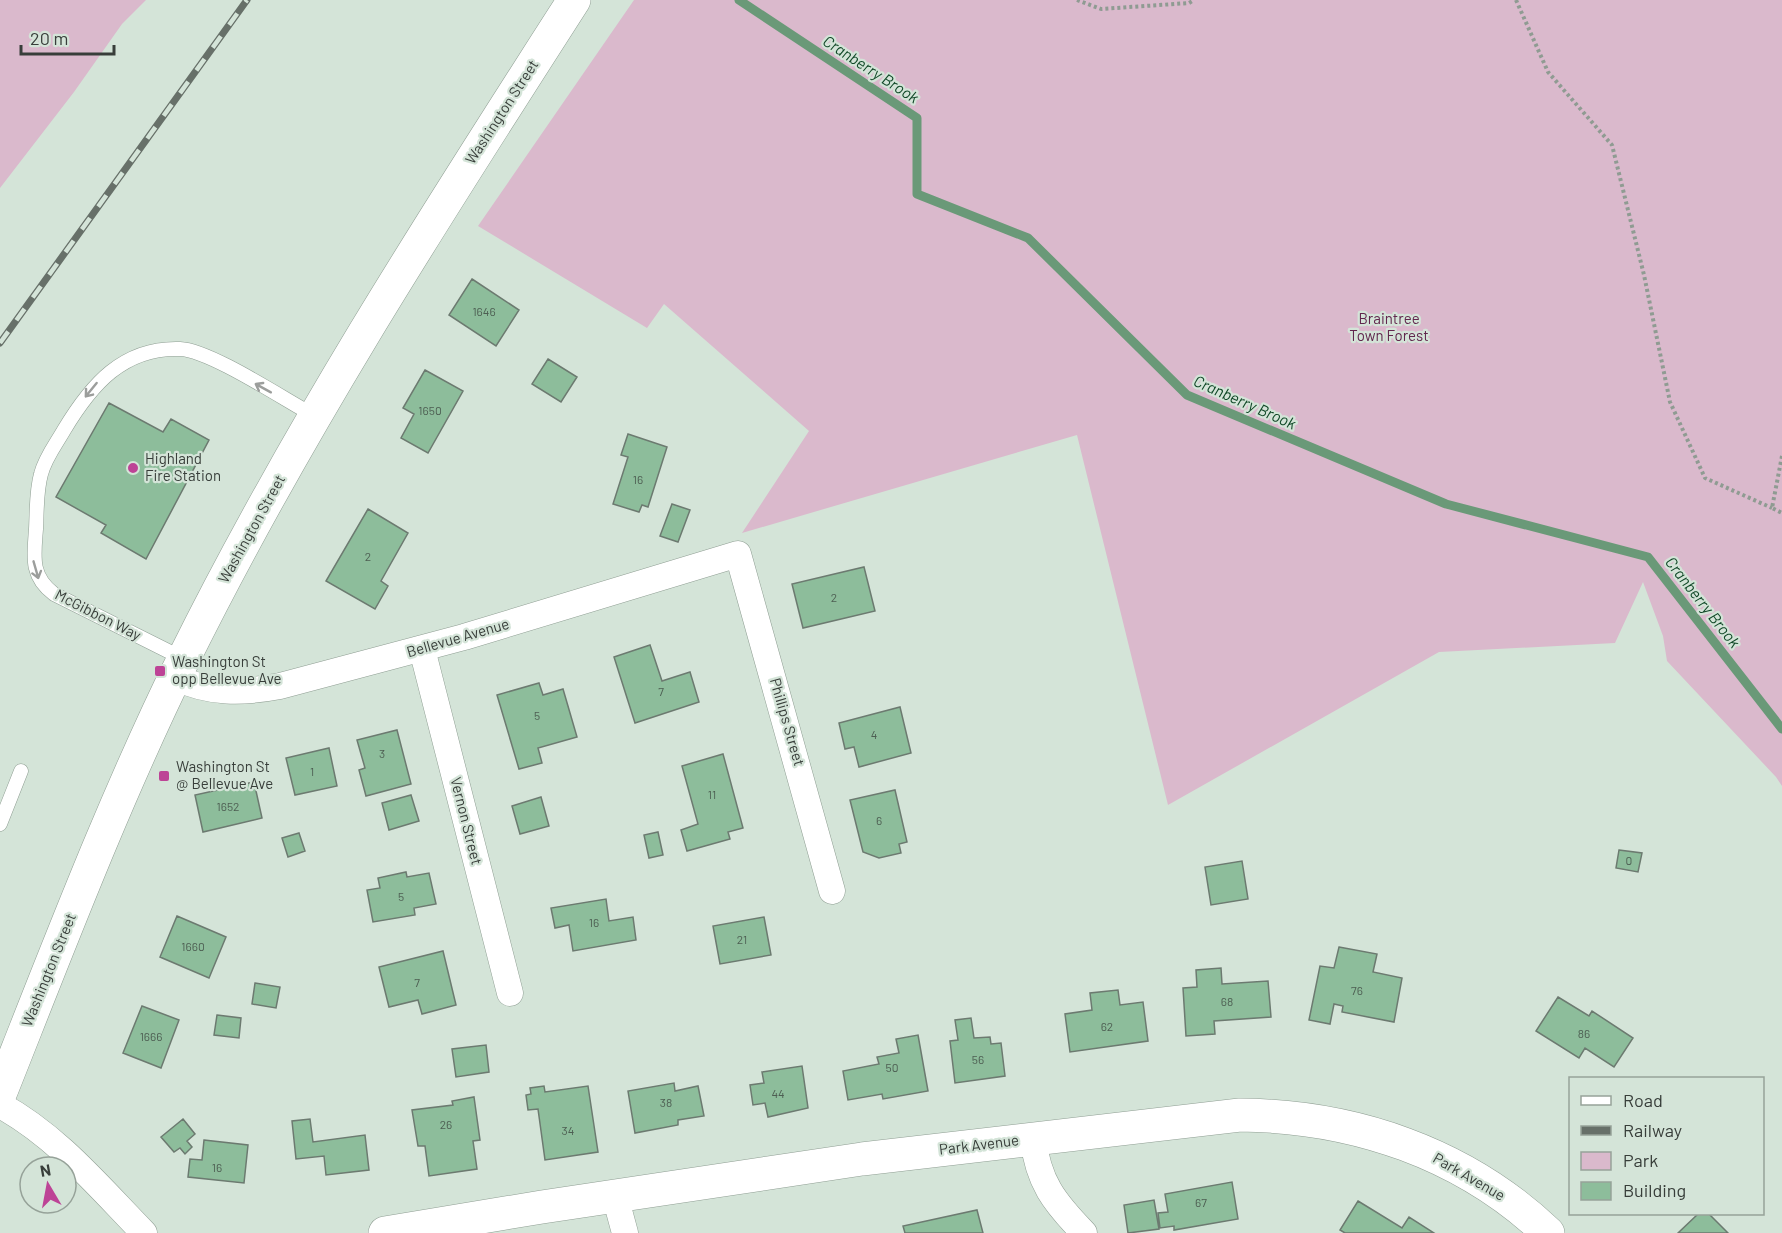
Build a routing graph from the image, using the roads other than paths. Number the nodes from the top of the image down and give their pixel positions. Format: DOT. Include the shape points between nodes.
graph roads {
  1 [pos="574,0"];
  2 [pos="315,416"];
  3 [pos="738,554"];
  4 [pos="422,649"];
  5 [pos="179,668"];
  6 [pos="21,771"];
  7 [pos="4,803"];
  8 [pos="0,824"];
  9 [pos="832,891"];
  10 [pos="510,993"];
  11 [pos="0,1094"];
  12 [pos="0,1105"];
  13 [pos="1033,1138"];
  14 [pos="615,1196"];
  15 [pos="144,1233"];
  16 [pos="385,1233"];
  17 [pos="625,1233"];
  18 [pos="1084,1233"];
  19 [pos="1548,1233"];
  1 -- 2 [label="main road, Washington Street" via="455,184"];
  2 -- 5 [label="main road, Washington Street"];
  2 -- 5 [label="lane, McGibbon Way, one-way" via="206,356 183,349 153,351 102,377 46,460 39,488 33,561 39,580 54,594"];
  3 -- 4 [label="street, Bellevue Avenue"];
  3 -- 9 [label="street, Phillips Street"];
  4 -- 5 [label="street, Bellevue Avenue" via="249,691 216,691 189,684"];
  4 -- 10 [label="street, Vernon Street"];
  5 -- 11 [label="main road, Washington Street" via="79,894"];
  6 -- 7 [label="lane"];
  7 -- 8 [label="lane"];
  12 -- 15 [label="street" via="30,1122 59,1146"];
  13 -- 14 [label="main road, Park Avenue"];
  13 -- 18 [label="street" via="1042,1180"];
  13 -- 19 [label="main road, Park Avenue" via="1240,1115 1341,1124 1416,1148 1464,1170"];
  14 -- 16 [label="main road, Park Avenue"];
  14 -- 17 [label="street"];
}
